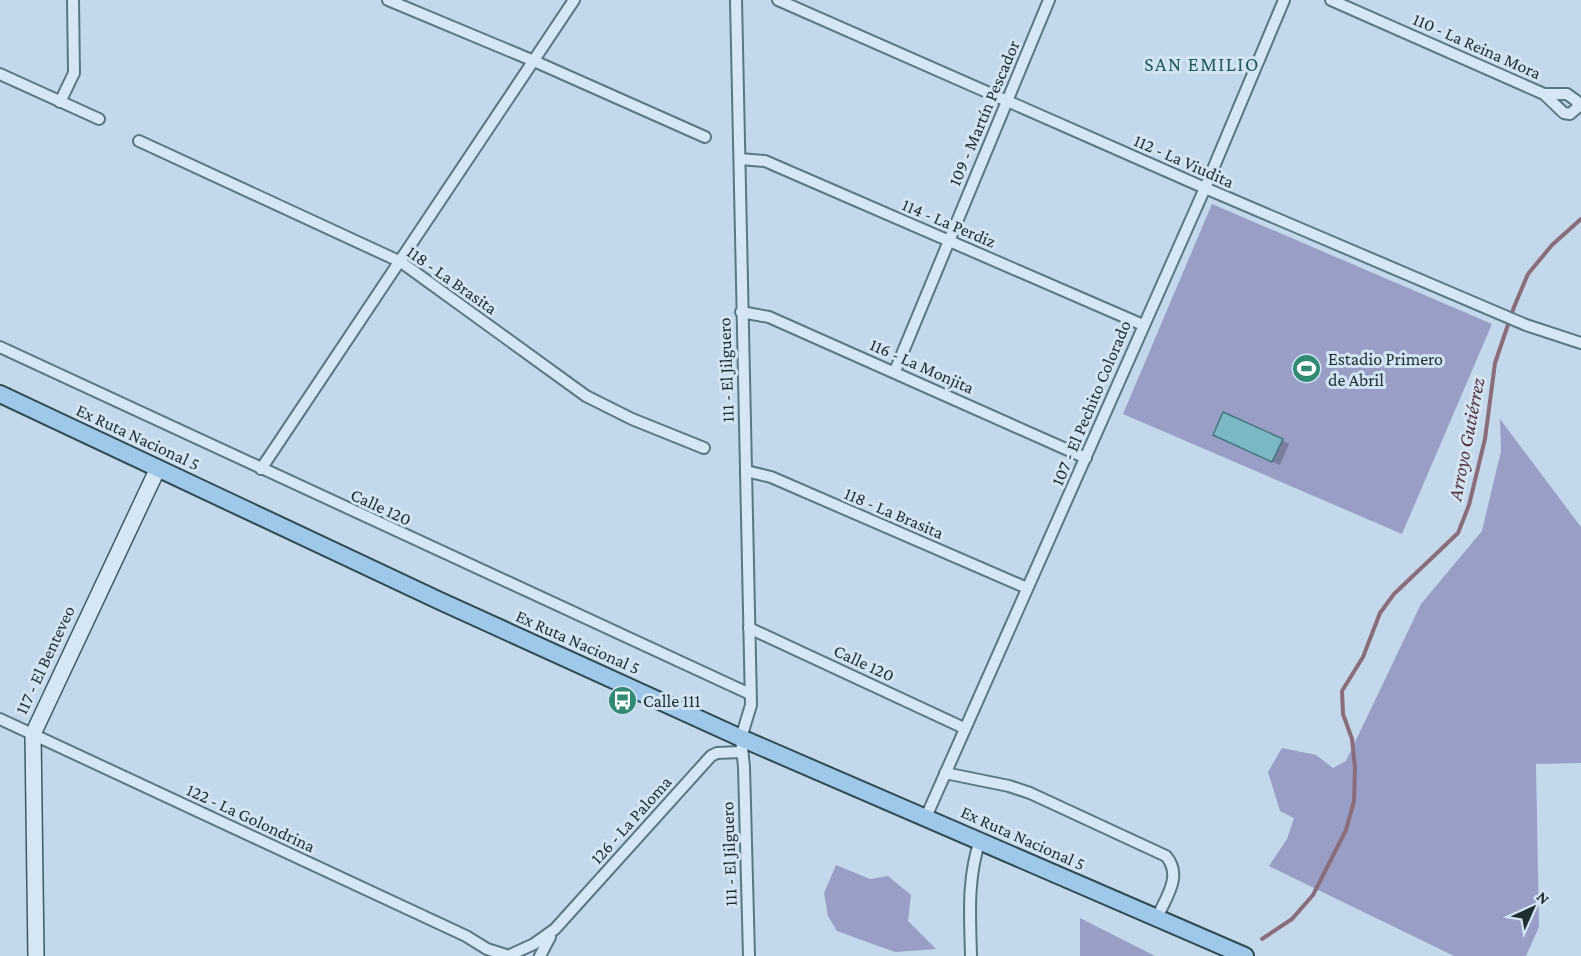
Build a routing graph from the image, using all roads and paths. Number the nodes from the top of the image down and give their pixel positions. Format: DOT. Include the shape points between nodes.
graph roads {
  1 [pos="73,0"];
  2 [pos="388,0"];
  3 [pos="574,0"];
  4 [pos="736,0"];
  5 [pos="778,0"];
  6 [pos="1049,0"];
  7 [pos="1284,0"];
  8 [pos="1331,0"];
  9 [pos="534,60"];
  10 [pos="0,75"];
  11 [pos="1544,94"];
  12 [pos="1007,99"];
  13 [pos="60,102"];
  14 [pos="99,119"];
  15 [pos="705,137"];
  16 [pos="139,141"];
  17 [pos="740,159"];
  18 [pos="1205,189"];
  19 [pos="948,240"];
  20 [pos="401,262"];
  21 [pos="741,312"];
  22 [pos="1143,325"];
  23 [pos="1581,343"];
  24 [pos="0,346"];
  25 [pos="895,371"];
  26 [pos="0,394"];
  27 [pos="704,448"];
  28 [pos="1086,458"];
  29 [pos="158,468"];
  30 [pos="261,469"];
  31 [pos="746,471"];
  32 [pos="1027,588"];
  33 [pos="749,628"];
  34 [pos="750,694"];
  35 [pos="0,719"];
  36 [pos="964,728"];
  37 [pos="33,734"];
  38 [pos="741,745"];
  39 [pos="945,773"];
  40 [pos="926,817"];
  41 [pos="980,840"];
  42 [pos="1157,918"];
  43 [pos="555,929"];
  44 [pos="489,952"];
  45 [pos="510,955"];
  46 [pos="36,956"];
  47 [pos="540,956"];
  48 [pos="748,956"];
  49 [pos="970,956"];
  50 [pos="1245,956"];
  1 -- 13 [label="street" via="74,73"];
  2 -- 9 [label="street"];
  3 -- 9 [label="street"];
  4 -- 17 [label="street, 111 - El Jilguero"];
  5 -- 12 [label="street, 112 - La Viudita"];
  6 -- 12 [label="street, 109 - Martín Pescador"];
  7 -- 18 [label="street, 107 - El Pechito Colorado"];
  8 -- 11 [label="street, 110 - La Reina Mora"];
  9 -- 15 [label="street"];
  9 -- 20 [label="street"];
  10 -- 13 [label="street"];
  12 -- 18 [label="street, 112 - La Viudita"];
  12 -- 19 [label="street, 109 - Martín Pescador"];
  13 -- 14 [label="street"];
  16 -- 20 [label="street, 118 - La Brasita"];
  17 -- 19 [label="street, 114 - La Perdiz" via="765,161"];
  17 -- 21 [label="street, 111 - El Jilguero"];
  18 -- 22 [label="street, 107 - El Pechito Colorado"];
  18 -- 23 [label="street, 112 - La Viudita" via="1526,325"];
  19 -- 22 [label="street, 114 - La Perdiz"];
  19 -- 25 [label="street, 109 - Martín Pescador"];
  20 -- 27 [label="street, 118 - La Brasita" via="586,396"];
  20 -- 30 [label="street"];
  21 -- 25 [label="street, 116 - La Monjita" via="769,317"];
  21 -- 31 [label="street, 111 - El Jilguero"];
  22 -- 28 [label="street, 107 - El Pechito Colorado"];
  24 -- 30 [label="street, Calle 120"];
  25 -- 28 [label="street, 116 - La Monjita"];
  26 -- 29 [label="main road, Ex Ruta Nacional 5"];
  28 -- 32 [label="street, 107 - El Pechito Colorado"];
  29 -- 37 [label="street, 117 - El Benteveo"];
  29 -- 38 [label="main road, Ex Ruta Nacional 5"];
  30 -- 34 [label="street, Calle 120"];
  31 -- 32 [label="street, 118 - La Brasita" via="771,477"];
  31 -- 33 [label="street, 111 - El Jilguero"];
  32 -- 36 [label="street, 107 - El Pechito Colorado"];
  33 -- 34 [label="street, 111 - El Jilguero"];
  33 -- 36 [label="street, Calle 120"];
  34 -- 38 [label="street, 111 - El Jilguero"];
  35 -- 37 [label="street, 122 - La Golondrina"];
  36 -- 39 [label="street, 107 - El Pechito Colorado"];
  37 -- 44 [label="street, 122 - La Golondrina" via="456,930"];
  37 -- 46 [label="street, 117 - El Benteveo"];
  38 -- 40 [label="main road, Ex Ruta Nacional 5"];
  38 -- 43 [label="street, 126 - La Paloma" via="711,756"];
  38 -- 48 [label="street, 111 - El Jilguero"];
  39 -- 40 [label="street, 107 - El Pechito Colorado"];
  39 -- 42 [label="street" via="1030,793 1166,856 1176,876"];
  40 -- 41 [label="main road, Ex Ruta Nacional 5"];
  41 -- 42 [label="main road, Ex Ruta Nacional 5"];
  41 -- 49 [label="street" via="969,888"];
  42 -- 50 [label="main road, Ex Ruta Nacional 5"];
  43 -- 45 [label="street, 126 - La Paloma"];
  43 -- 47 [label="street, 126 - La Paloma"];
  44 -- 45 [label="street, 122 - La Golondrina"];
}
